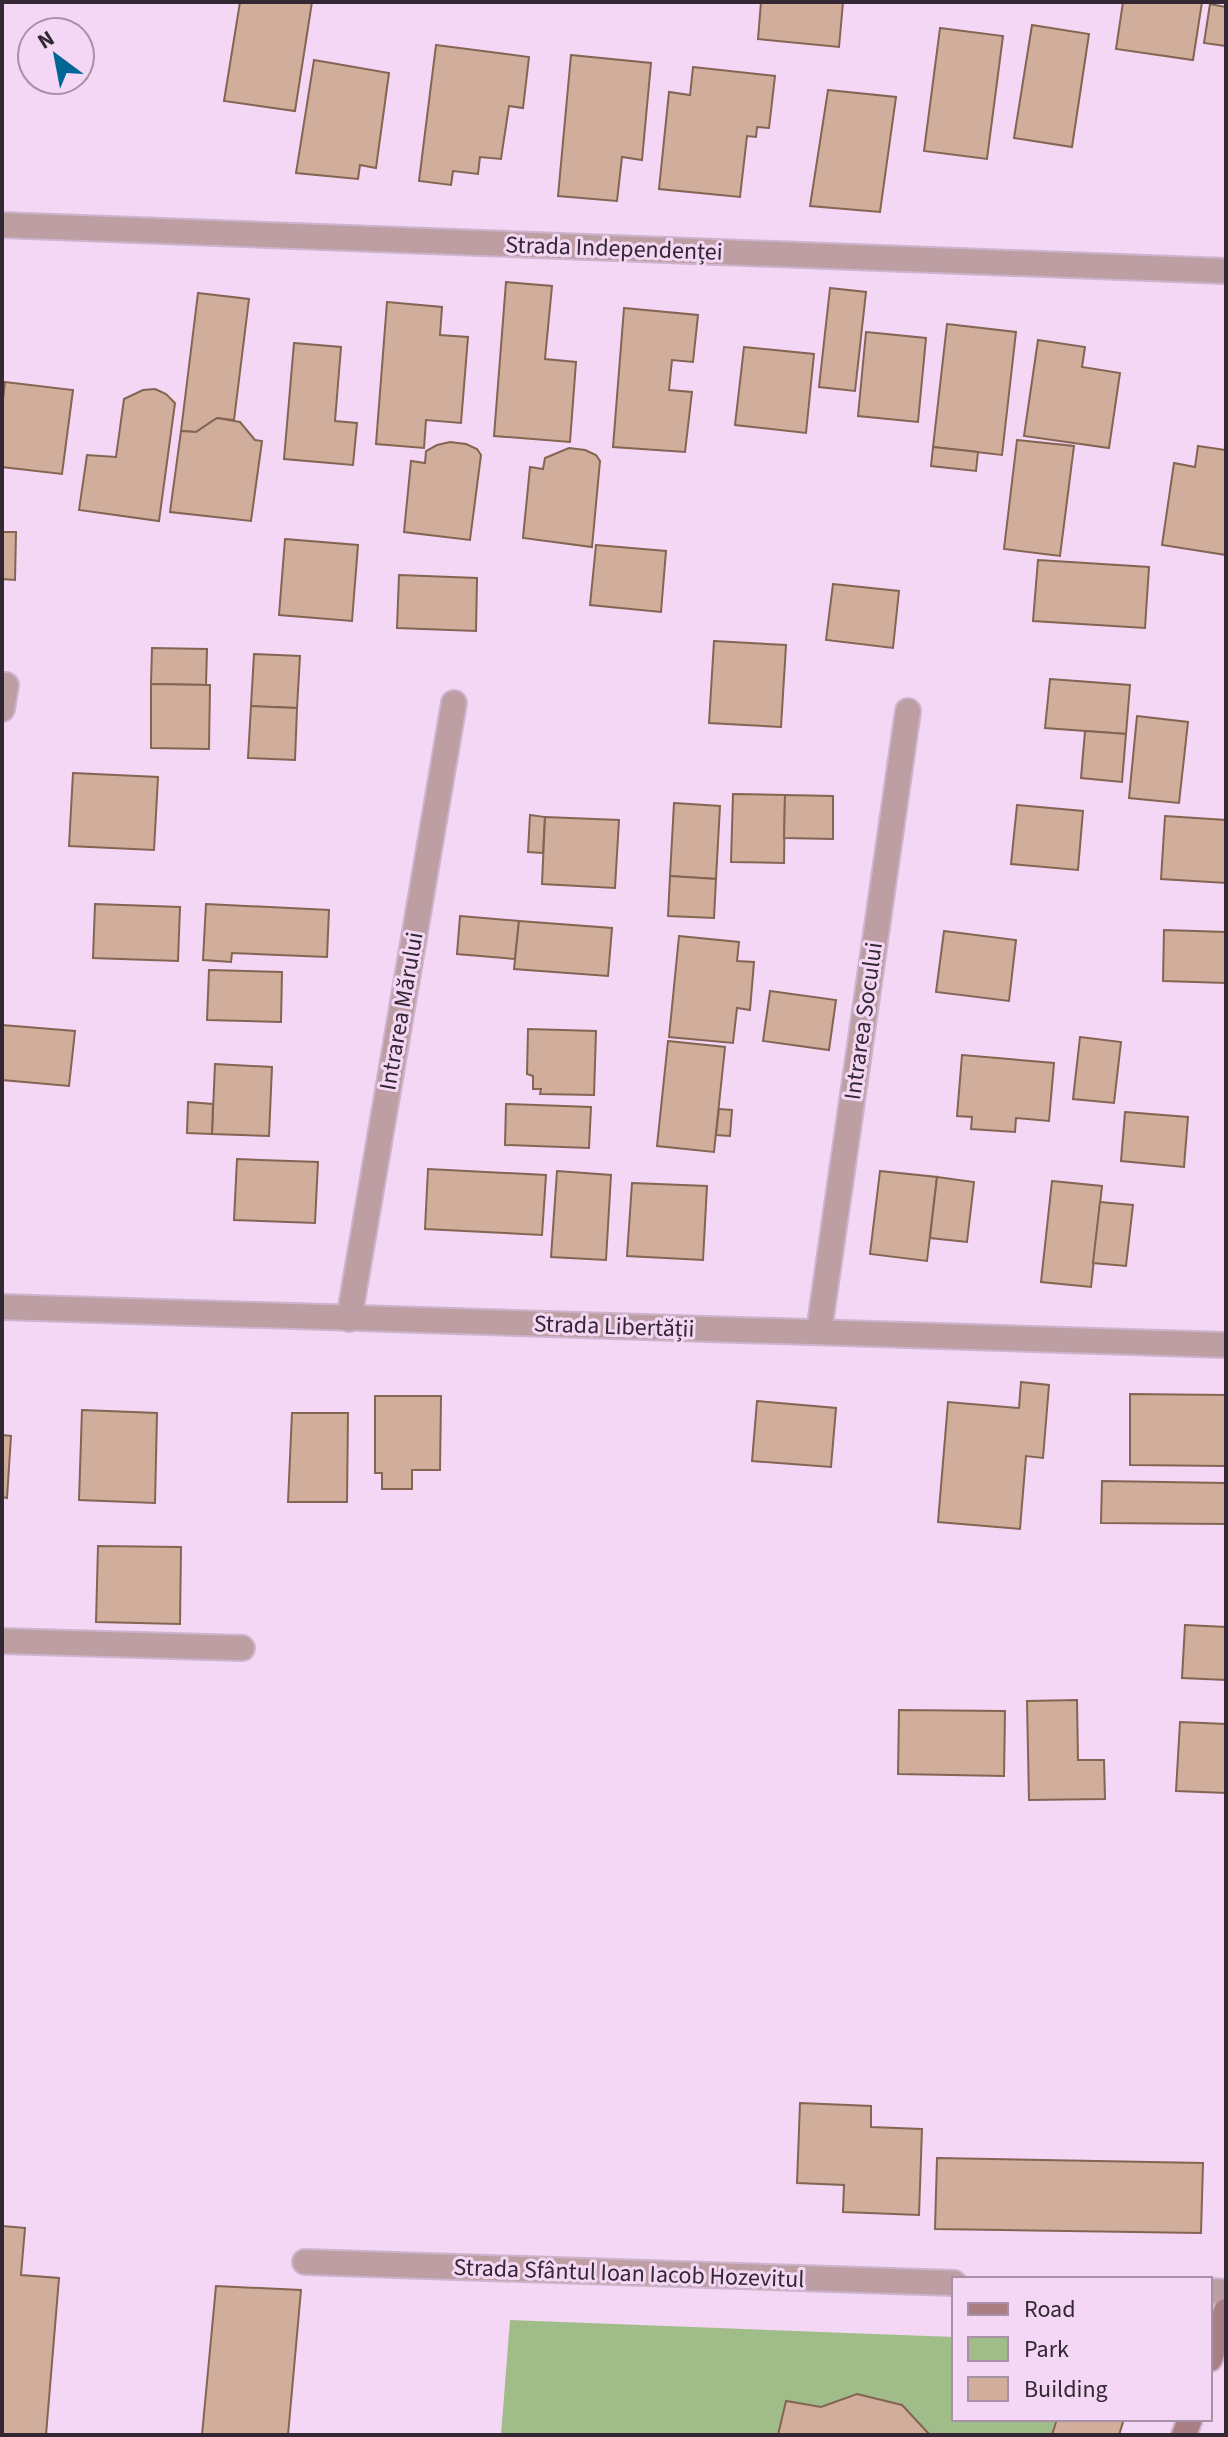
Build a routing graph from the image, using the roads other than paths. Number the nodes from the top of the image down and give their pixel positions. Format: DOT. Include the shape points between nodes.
graph roads {
  1 [pos="2,225"];
  2 [pos="1226,271"];
  3 [pos="454,703"];
  4 [pos="908,711"];
  5 [pos="2,1307"];
  6 [pos="349,1319"];
  7 [pos="819,1331"];
  8 [pos="1226,1345"];
  9 [pos="2,1641"];
  10 [pos="242,1648"];
  11 [pos="305,2262"];
  12 [pos="952,2283"];
  13 [pos="1226,2311"];
  14 [pos="1212,2353"];
  1 -- 2 [label="street, Strada Independenței"];
  3 -- 6 [label="street, Intrarea Mărului"];
  4 -- 7 [label="street, Intrarea Socului"];
  5 -- 6 [label="street, Strada Libertății"];
  6 -- 7 [label="street, Strada Libertății"];
  7 -- 8 [label="street, Strada Libertății"];
  9 -- 10 [label="street"];
  11 -- 12 [label="street, Strada Sfântul Ioan Iacob Hozevitul"];
  13 -- 14 [label="street"];
}
